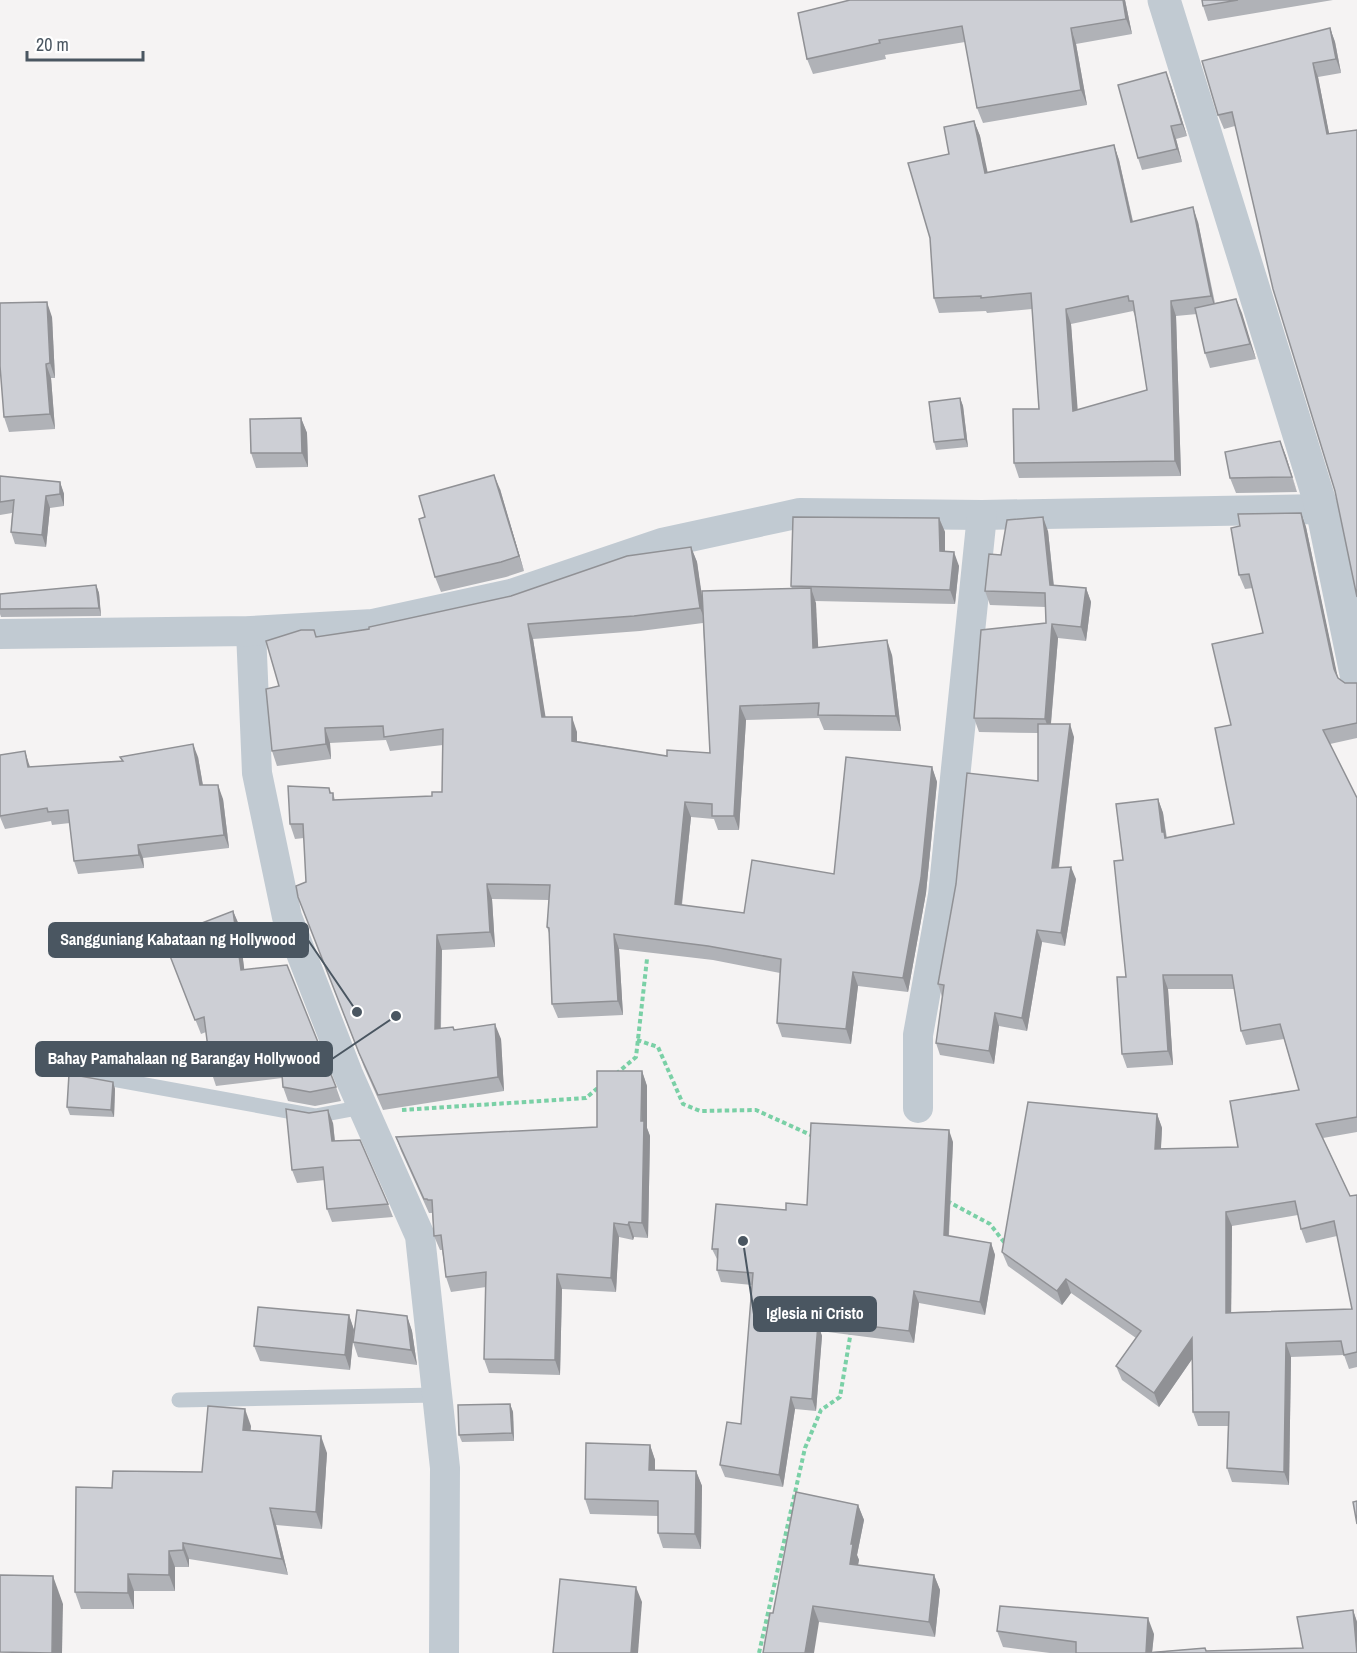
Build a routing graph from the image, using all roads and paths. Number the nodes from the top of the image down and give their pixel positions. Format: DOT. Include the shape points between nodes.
graph roads {
  1 [pos="1164,0"];
  2 [pos="1322,509"];
  3 [pos="982,515"];
  4 [pos="251,631"];
  5 [pos="0,634"];
  6 [pos="1357,679"];
  7 [pos="647,959"];
  8 [pos="638,1040"];
  9 [pos="74,1072"];
  10 [pos="611,1077"];
  11 [pos="603,1084"];
  12 [pos="918,1108"];
  13 [pos="365,1109"];
  14 [pos="819,1139"];
  15 [pos="941,1198"];
  16 [pos="1009,1249"];
  17 [pos="851,1327"];
  18 [pos="437,1395"];
  19 [pos="179,1400"];
  20 [pos="444,1653"];
  21 [pos="759,1653"];
  1 -- 2 [label="street"];
  2 -- 3 [label="street"];
  2 -- 6 [label="street"];
  3 -- 4 [label="street" via="800,513 662,543 499,597 373,624"];
  3 -- 12 [label="street" via="942,895 918,1035"];
  4 -- 5 [label="street"];
  4 -- 13 [label="street" via="257,773 287,917"];
  7 -- 8 [label="path"];
  8 -- 10 [label="path" via="636,1057"];
  8 -- 14 [label="path" via="658,1047 683,1104 699,1111 756,1110"];
  9 -- 13 [label="lane" via="315,1116"];
  11 -- 13 [label="path" via="586,1098"];
  13 -- 18 [label="street" via="420,1236"];
  15 -- 16 [label="path" via="990,1224"];
  17 -- 21 [label="path" via="840,1397 821,1410 805,1448"];
  18 -- 19 [label="lane"];
  18 -- 20 [label="street" via="445,1468"];
}
